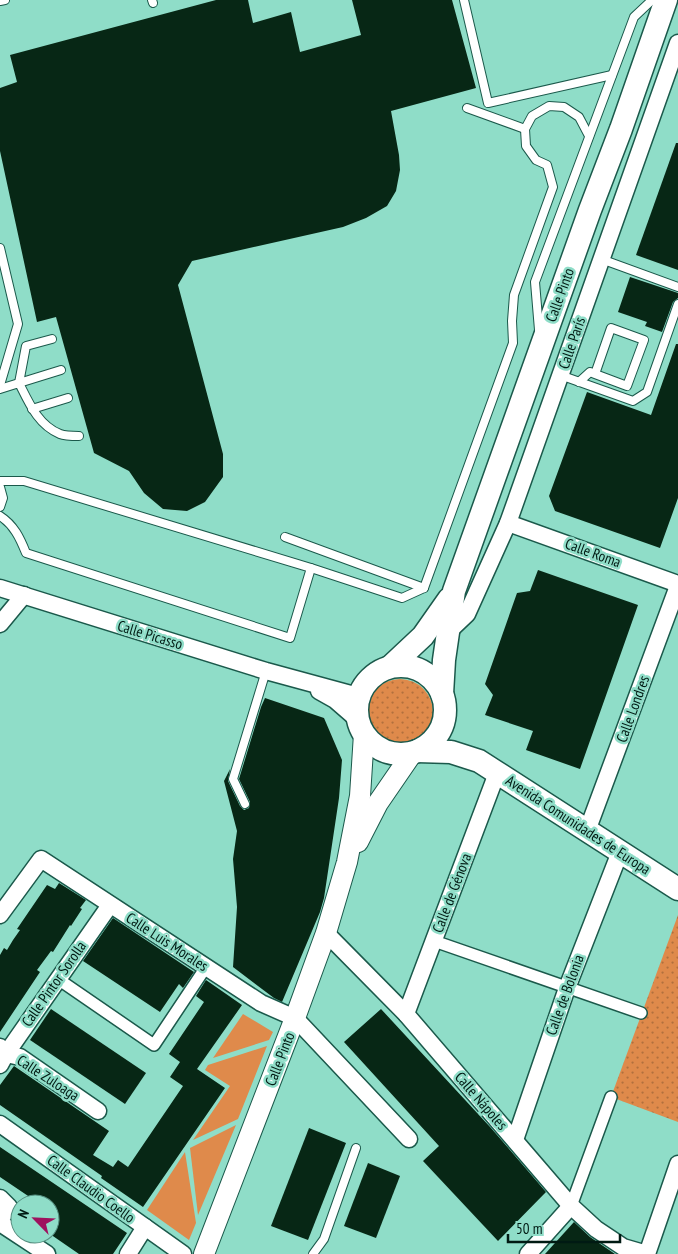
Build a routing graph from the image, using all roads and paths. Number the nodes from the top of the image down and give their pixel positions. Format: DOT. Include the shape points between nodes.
graph roads {
  1 [pos="5,0"];
  2 [pos="464,0"];
  3 [pos="652,0"];
  4 [pos="666,0"];
  5 [pos="0,1"];
  6 [pos="678,43"];
  7 [pos="612,74"];
  8 [pos="466,108"];
  9 [pos="525,129"];
  10 [pos="589,136"];
  11 [pos="0,248"];
  12 [pos="601,259"];
  13 [pos="678,287"];
  14 [pos="678,304"];
  15 [pos="52,339"];
  16 [pos="540,349"];
  17 [pos="61,370"];
  18 [pos="594,374"];
  19 [pos="560,375"];
  20 [pos="579,382"];
  21 [pos="20,383"];
  22 [pos="0,385"];
  23 [pos="0,389"];
  24 [pos="68,398"];
  25 [pos="32,409"];
  26 [pos="79,436"];
  27 [pos="0,481"];
  28 [pos="0,487"];
  29 [pos="0,507"];
  30 [pos="0,516"];
  31 [pos="508,523"];
  32 [pos="285,538"];
  33 [pos="311,568"];
  34 [pos="678,585"];
  35 [pos="0,588"];
  36 [pos="424,588"];
  37 [pos="454,591"];
  38 [pos="24,595"];
  39 [pos="0,624"];
  40 [pos="447,633"];
  41 [pos="391,666"];
  42 [pos="266,671"];
  43 [pos="300,681"];
  44 [pos="358,696"];
  45 [pos="443,698"];
  46 [pos="361,727"];
  47 [pos="415,752"];
  48 [pos="488,767"];
  49 [pos="245,804"];
  50 [pos="587,831"];
  51 [pos="620,852"];
  52 [pos="347,862"];
  53 [pos="678,889"];
  54 [pos="110,905"];
  55 [pos="0,915"];
  56 [pos="326,932"];
  57 [pos="434,941"];
  58 [pos="206,967"];
  59 [pos="58,979"];
  60 [pos="567,988"];
  61 [pos="641,1013"];
  62 [pos="406,1014"];
  63 [pos="296,1018"];
  64 [pos="2,1055"];
  65 [pos="611,1097"];
  66 [pos="98,1111"];
  67 [pos="0,1124"];
  68 [pos="409,1139"];
  69 [pos="515,1140"];
  70 [pos="356,1148"];
  71 [pos="678,1164"];
  72 [pos="0,1198"];
  73 [pos="571,1206"];
  74 [pos="0,1222"];
  75 [pos="145,1228"];
  76 [pos="47,1254"];
  77 [pos="128,1254"];
  78 [pos="183,1254"];
  79 [pos="204,1254"];
  80 [pos="313,1254"];
  81 [pos="528,1254"];
  82 [pos="647,1254"];
  1 -- 5 [label="lane"];
  2 -- 7 [label="lane" via="488,103"];
  3 -- 7 [label="lane" via="634,16"];
  4 -- 16 [label="main road, Calle Pinto"];
  6 -- 12 [label="street, Calle París"];
  7 -- 10 [label="lane"];
  8 -- 9 [label="lane"];
  9 -- 10 [label="lane" via="532,116 549,106 564,107 579,117"];
  9 -- 36 [label="lane" via="526,146 536,160 547,165 553,187 514,294 513,344"];
  10 -- 16 [label="lane" via="535,282"];
  11 -- 22 [label="lane" via="18,324"];
  12 -- 13 [label="lane"];
  12 -- 19 [label="street, Calle París"];
  14 -- 20 [label="lane" via="647,392 632,401"];
  15 -- 21 [label="lane" via="26,346"];
  16 -- 37 [label="main road, Calle Pinto"];
  17 -- 21 [label="lane"];
  18 -- 18 [label="lane" via="627,386 644,340 611,328"];
  18 -- 20 [label="lane" via="590,372"];
  19 -- 20 [label="lane"];
  19 -- 31 [label="street, Calle París"];
  21 -- 23 [label="lane"];
  21 -- 25 [label="lane"];
  24 -- 25 [label="lane"];
  25 -- 26 [label="lane" via="42,422 60,434"];
  27 -- 33 [label="lane" via="24,482"];
  28 -- 29 [label="lane" via="3,498"];
  30 -- 33 [label="lane" via="18,534 26,554 290,638"];
  31 -- 34 [label="street, Calle Roma"];
  31 -- 40 [label="street, Calle París" via="467,614"];
  32 -- 36 [label="lane"];
  33 -- 36 [label="lane" via="402,598"];
  34 -- 50 [label="street, Calle Londres"];
  35 -- 38 [label="street, Calle Picasso"];
  37 -- 40 [label="main road, Calle Pinto"];
  37 -- 41 [label="main road, Calle Pinto" via="424,636"];
  38 -- 39 [label="street"];
  38 -- 42 [label="street, Calle Picasso"];
  40 -- 45 [label="main road, Calle Pinto"];
  41 -- 44 [label="main road" via="377,672"];
  41 -- 45 [label="main road" via="420,669 431,677"];
  42 -- 43 [label="street, Calle Picasso"];
  42 -- 49 [label="lane" via="233,779"];
  43 -- 44 [label="street, Calle Picasso"];
  43 -- 46 [label="street, Calle Picasso" via="335,700"];
  44 -- 46 [label="main road" via="356,708"];
  45 -- 47 [label="main road" via="445,716 441,728 434,739"];
  45 -- 48 [label="main road, Avenida Comunidades de Europa" via="458,737"];
  46 -- 47 [label="main road" via="373,744 385,751 399,754"];
  46 -- 52 [label="street, Calle Pinto" via="360,796"];
  47 -- 48 [label="main road, Avenida Comunidades de Europa" via="451,752"];
  47 -- 52 [label="street, Calle Pinto" via="378,803"];
  48 -- 50 [label="main road, Avenida Comunidades de Europa"];
  48 -- 57 [label="street, Calle de Génova"];
  50 -- 51 [label="main road, Avenida Comunidades de Europa"];
  51 -- 53 [label="main road, Avenida Comunidades de Europa"];
  51 -- 60 [label="street, Calle de Bolonia"];
  52 -- 56 [label="street, Calle Pinto"];
  54 -- 55 [label="street, Calle Luis Morales" via="42,859"];
  54 -- 58 [label="street, Calle Luis Morales"];
  54 -- 59 [label="street, Calle Pintor Sorolla"];
  56 -- 62 [label="street, Calle Nápoles"];
  56 -- 63 [label="street, Calle Pinto"];
  57 -- 60 [label="street"];
  57 -- 62 [label="street, Calle de Génova"];
  58 -- 59 [label="street" via="154,1046"];
  58 -- 63 [label="street, Calle Luis Morales" via="261,1003"];
  59 -- 64 [label="street, Calle Pintor Sorolla"];
  60 -- 61 [label="street"];
  60 -- 69 [label="street, Calle de Bolonia"];
  62 -- 69 [label="street, Calle Nápoles"];
  63 -- 68 [label="street"];
  63 -- 79 [label="street, Calle Pinto"];
  64 -- 66 [label="street, Calle Zuloaga" via="20,1057"];
  65 -- 73 [label="street"];
  67 -- 75 [label="street, Calle Claudio Coello"];
  69 -- 73 [label="street, Calle Nápoles"];
  70 -- 80 [label="lane" via="324,1239"];
  71 -- 82 [label="street"];
  72 -- 74 [label="street" via="9,1207"];
  73 -- 81 [label="street"];
  73 -- 82 [label="street, Calle Nápoles" via="596,1229 623,1247"];
  74 -- 76 [label="street"];
  75 -- 77 [label="street"];
  75 -- 78 [label="street, Calle Claudio Coello"];
}
